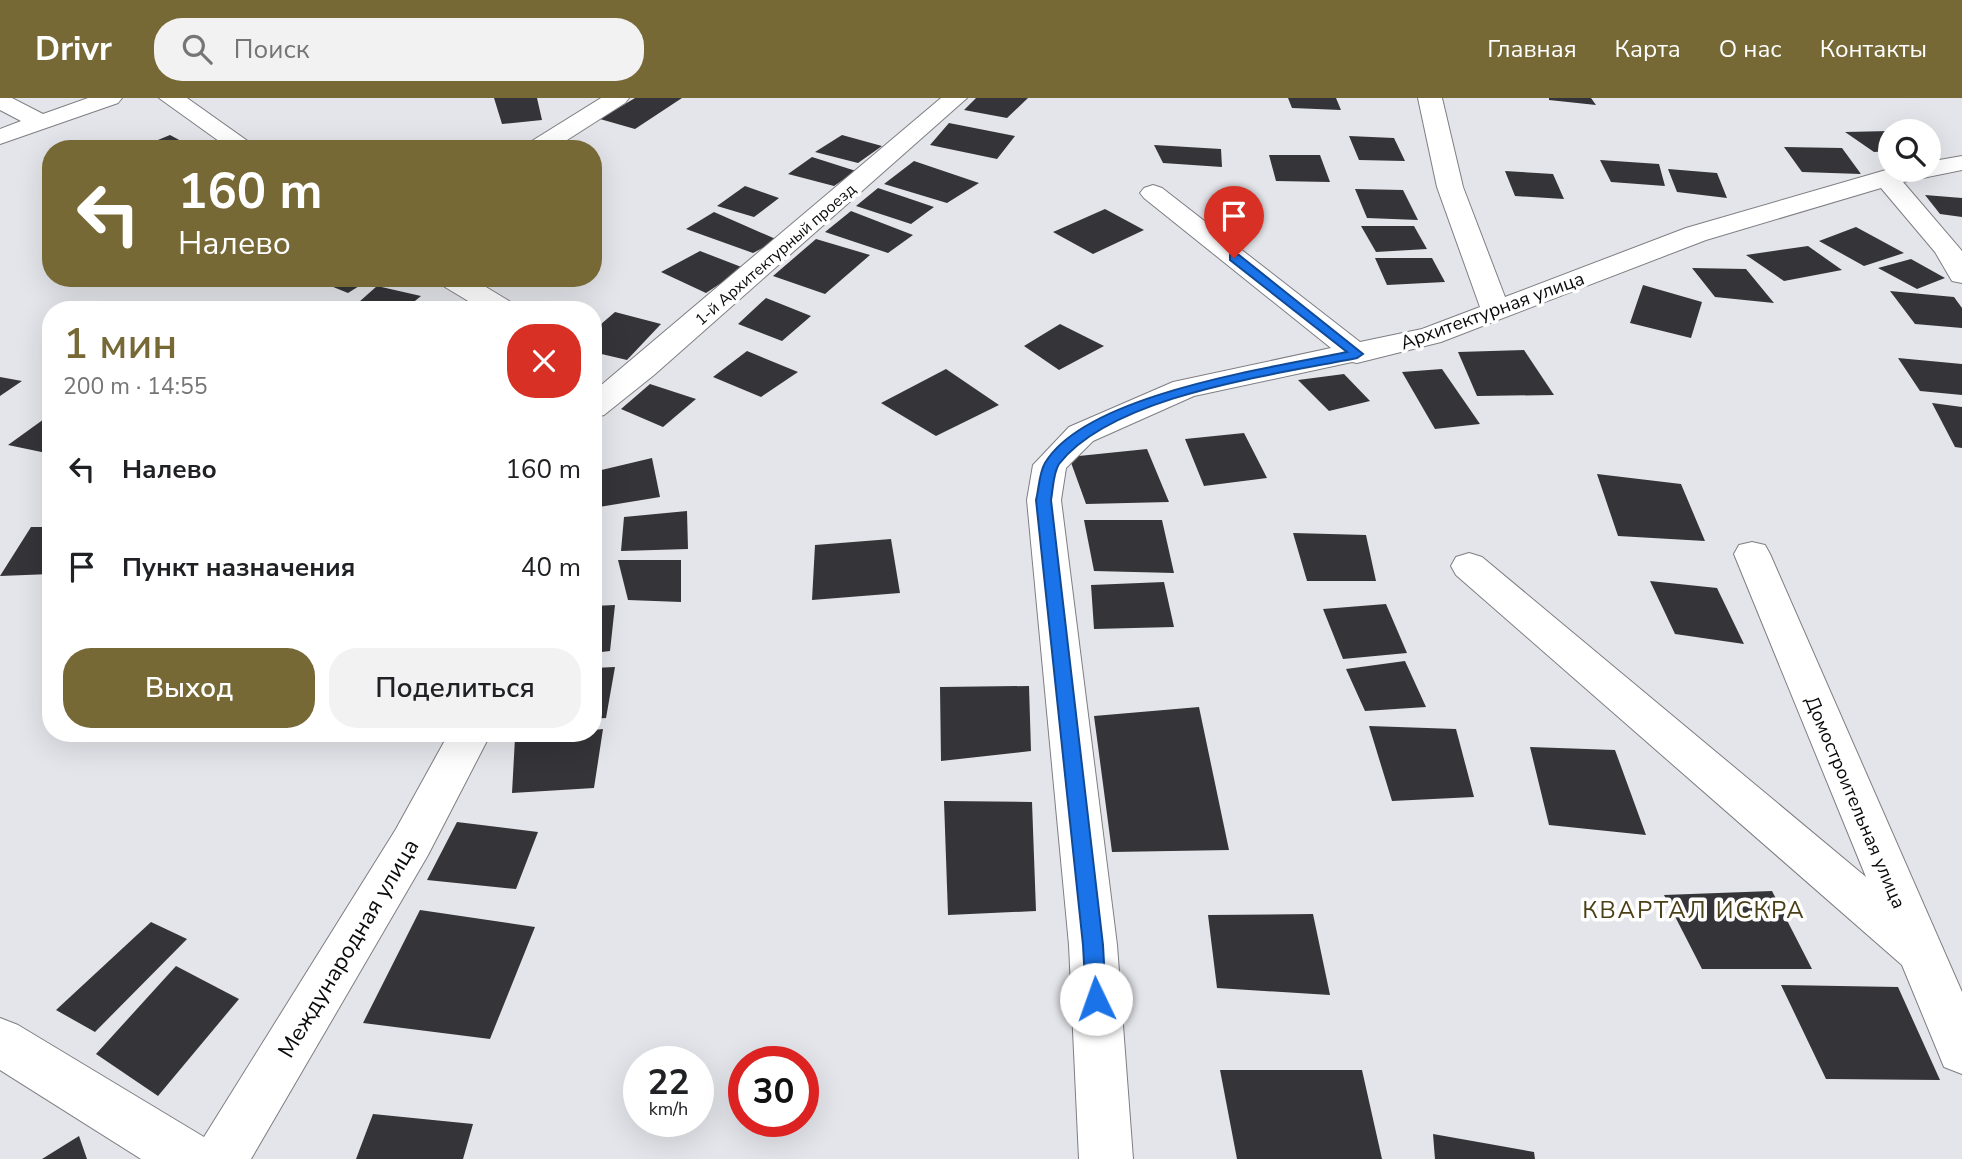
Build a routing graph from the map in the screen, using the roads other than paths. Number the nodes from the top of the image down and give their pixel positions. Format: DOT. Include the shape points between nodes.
graph roads {
  1 [pos="110,98"];
  2 [pos="171,98"];
  3 [pos="617,98"];
  4 [pos="955,98"];
  5 [pos="1430,98"];
  6 [pos="0,101"];
  7 [pos="40,122"];
  8 [pos="0,137"];
  9 [pos="234,140"];
  10 [pos="551,140"];
  11 [pos="1962,163"];
  12 [pos="1941,167"];
  13 [pos="1878,180"];
  14 [pos="1889,182"];
  15 [pos="1153,194"];
  16 [pos="1962,275"];
  17 [pos="465,287"];
  18 [pos="489,301"];
  19 [pos="1496,312"];
  20 [pos="1357,354"];
  21 [pos="602,401"];
  22 [pos="1752,554"];
  23 [pos="1469,566"];
  24 [pos="465,742"];
  25 [pos="1918,950"];
  26 [pos="0,1042"];
  27 [pos="1962,1050"];
  28 [pos="190,1159"];
  29 [pos="221,1159"];
  30 [pos="1106,1159"];
  1 -- 7 [label="street"];
  2 -- 9 [label="street"];
  3 -- 10 [label="street"];
  4 -- 21 [label="street, 1-й Архитектурный проезд"];
  5 -- 19 [label="street" via="1450,187"];
  6 -- 7 [label="street"];
  7 -- 8 [label="street"];
  11 -- 12 [label="street, Архитектурная улица"];
  13 -- 19 [label="street, Архитектурная улица" via="1696,234"];
  14 -- 16 [label="street" via="1947,249"];
  15 -- 20 [label="street"];
  17 -- 18 [label="street"];
  19 -- 20 [label="street, Архитектурная улица" via="1430,336"];
  20 -- 30 [label="street, Архитектурная улица" via="1184,389 1081,434 1050,465 1044,500 1093,945"];
  22 -- 25 [label="street, Домостроительная улица"];
  23 -- 25 [label="street"];
  24 -- 29 [label="street, Международная улица" via="412,842"];
  25 -- 27 [label="street, Домостроительная улица"];
  26 -- 28 [label="street"];
}
